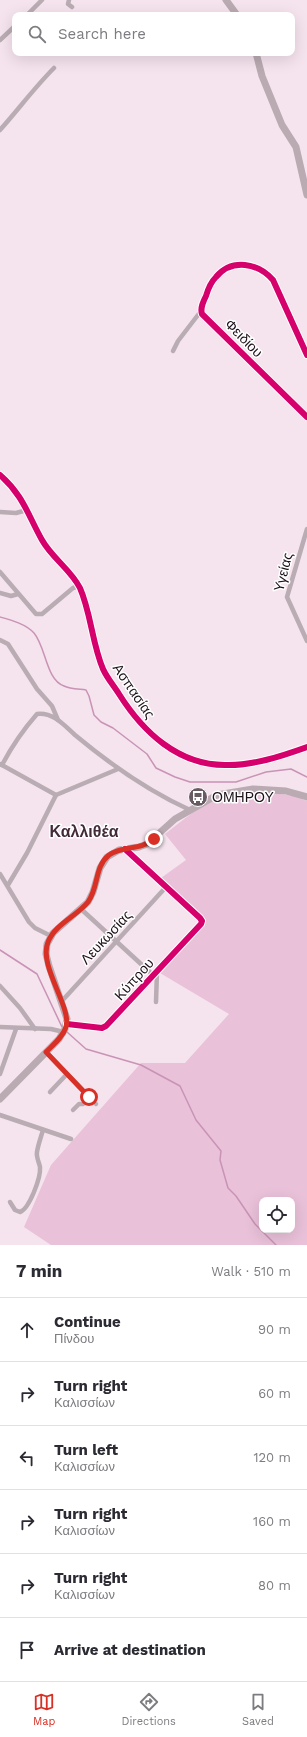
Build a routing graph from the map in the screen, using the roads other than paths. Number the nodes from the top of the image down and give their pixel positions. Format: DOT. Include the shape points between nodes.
graph roads {
  1 [pos="42,0"];
  2 [pos="69,0"];
  3 [pos="226,0"];
  4 [pos="72,7"];
  5 [pos="30,12"];
  6 [pos="235,12"];
  7 [pos="12,29"];
  8 [pos="0,40"];
  9 [pos="257,56"];
  10 [pos="54,68"];
  11 [pos="0,130"];
  12 [pos="307,195"];
  13 [pos="201,311"];
  14 [pos="173,351"];
  15 [pos="307,355"];
  16 [pos="307,417"];
  17 [pos="0,475"];
  18 [pos="27,510"];
  19 [pos="0,512"];
  20 [pos="307,529"];
  21 [pos="0,572"];
  22 [pos="79,586"];
  23 [pos="0,594"];
  24 [pos="18,594"];
  25 [pos="0,640"];
  26 [pos="307,641"];
  27 [pos="58,720"];
  28 [pos="307,747"];
  29 [pos="1,764"];
  30 [pos="118,769"];
  31 [pos="56,795"];
  32 [pos="307,797"];
  33 [pos="190,810"];
  34 [pos="125,849"];
  35 [pos="0,874"];
  36 [pos="8,885"];
  37 [pos="166,887"];
  38 [pos="81,909"];
  39 [pos="51,936"];
  40 [pos="117,943"];
  41 [pos="155,973"];
  42 [pos="0,986"];
  43 [pos="61,1002"];
  44 [pos="156,1002"];
  45 [pos="67,1024"];
  46 [pos="0,1027"];
  47 [pos="16,1029"];
  48 [pos="35,1029"];
  49 [pos="64,1032"];
  50 [pos="46,1052"];
  51 [pos="0,1074"];
  52 [pos="67,1074"];
  53 [pos="50,1092"];
  54 [pos="89,1097"];
  55 [pos="0,1099"];
  56 [pos="96,1104"];
  57 [pos="73,1110"];
  58 [pos="0,1115"];
  59 [pos="43,1130"];
  60 [pos="71,1139"];
  61 [pos="10,1202"];
  1 -- 5 [label="street"];
  2 -- 4 [label="street" via="68,4"];
  3 -- 6 [label="main road"];
  7 -- 8 [label="street"];
  9 -- 12 [label="main road" via="282,125 296,147"];
  10 -- 11 [label="street" via="34,87"];
  13 -- 14 [label="street"];
  13 -- 15 [label="street" via="209,287 226,269 241,264 261,269 273,280"];
  13 -- 16 [label="street, Φειδίου"];
  17 -- 18 [label="street, Ασπασίας" via="18,493"];
  18 -- 19 [label="street" via="16,513"];
  18 -- 22 [label="street, Ασπασίας" via="44,544"];
  20 -- 26 [label="street, Υγείας" via="287,597"];
  21 -- 24 [label="street"];
  22 -- 24 [label="street" via="39,615"];
  22 -- 28 [label="street, Ασπασίας" via="103,668 129,710 141,725 162,743 187,758 224,765 253,762"];
  23 -- 24 [label="street"];
  25 -- 27 [label="street" via="8,644 37,689 52,706"];
  27 -- 29 [label="street" via="45,713 37,714"];
  27 -- 30 [label="street"];
  29 -- 31 [label="street"];
  30 -- 31 [label="street"];
  30 -- 33 [label="street"];
  31 -- 36 [label="street"];
  32 -- 33 [label="main road" via="282,790 240,790 217,795"];
  33 -- 34 [label="main road" via="172,821 147,844"];
  34 -- 37 [label="street"];
  34 -- 38 [label="main road" via="111,854 102,863 92,896"];
  35 -- 36 [label="street"];
  36 -- 39 [label="street" via="32,925"];
  37 -- 40 [label="street, Λευκωσίας"];
  37 -- 41 [label="street, Κύπρου" via="202,922"];
  38 -- 39 [label="main road"];
  38 -- 40 [label="street"];
  39 -- 43 [label="main road" via="46,954"];
  40 -- 41 [label="street"];
  40 -- 43 [label="street, Λευκωσίας"];
  41 -- 44 [label="street"];
  41 -- 45 [label="street, Κύπρου" via="106,1026 102,1028"];
  42 -- 48 [label="street"];
  43 -- 45 [label="main road"];
  45 -- 49 [label="main road"];
  46 -- 47 [label="street"];
  47 -- 48 [label="street"];
  47 -- 51 [label="street"];
  48 -- 49 [label="street"];
  49 -- 50 [label="main road"];
  50 -- 52 [label="street"];
  50 -- 55 [label="main road"];
  52 -- 53 [label="street"];
  52 -- 54 [label="street"];
  54 -- 56 [label="street"];
  54 -- 57 [label="street"];
  58 -- 59 [label="street"];
  59 -- 60 [label="street"];
  59 -- 61 [label="street" via="37,1151 40,1174 34,1190 24,1211 17,1211"];
}
